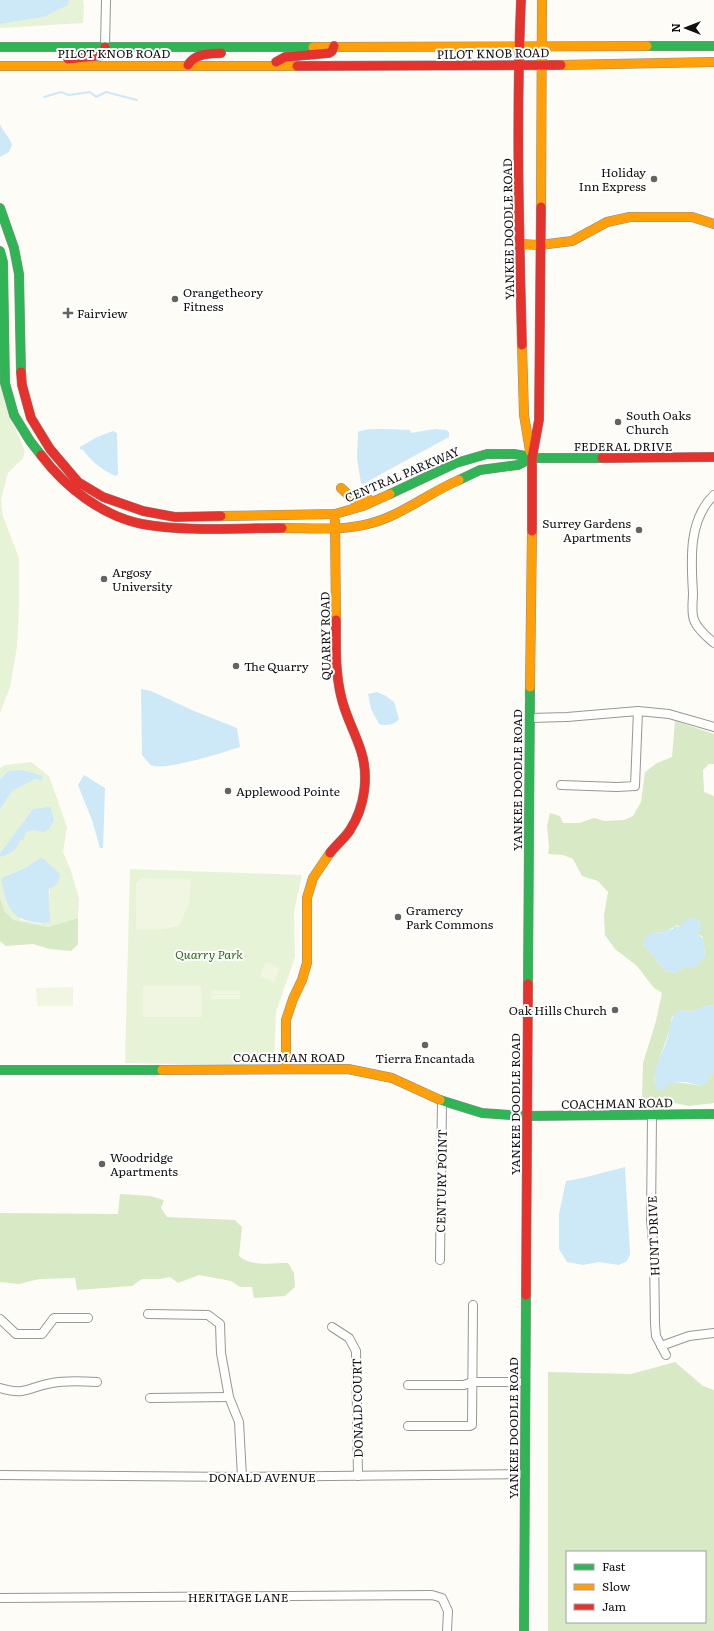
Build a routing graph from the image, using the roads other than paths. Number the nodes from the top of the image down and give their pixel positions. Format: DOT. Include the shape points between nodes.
graph roads {
  1 [pos="106,0"];
  2 [pos="521,0"];
  3 [pos="542,0"];
  4 [pos="294,46"];
  5 [pos="334,46"];
  6 [pos="519,46"];
  7 [pos="541,46"];
  8 [pos="714,46"];
  9 [pos="0,47"];
  10 [pos="105,47"];
  11 [pos="714,62"];
  12 [pos="272,64"];
  13 [pos="541,64"];
  14 [pos="40,65"];
  15 [pos="188,65"];
  16 [pos="518,65"];
  17 [pos="0,66"];
  18 [pos="0,208"];
  19 [pos="714,224"];
  20 [pos="520,244"];
  21 [pos="540,245"];
  22 [pos="0,251"];
  23 [pos="714,457"];
  24 [pos="532,458"];
  25 [pos="341,488"];
  26 [pos="714,495"];
  27 [pos="377,500"];
  28 [pos="335,514"];
  29 [pos="335,528"];
  30 [pos="714,643"];
  31 [pos="638,711"];
  32 [pos="530,718"];
  33 [pos="714,727"];
  34 [pos="561,785"];
  35 [pos="286,1069"];
  36 [pos="0,1070"];
  37 [pos="442,1102"];
  38 [pos="714,1114"];
  39 [pos="652,1115"];
  40 [pos="526,1116"];
  41 [pos="440,1260"];
  42 [pos="473,1305"];
  43 [pos="148,1314"];
  44 [pos="88,1318"];
  45 [pos="0,1320"];
  46 [pos="332,1327"];
  47 [pos="714,1333"];
  48 [pos="661,1346"];
  49 [pos="666,1355"];
  50 [pos="97,1382"];
  51 [pos="472,1382"];
  52 [pos="525,1382"];
  53 [pos="408,1385"];
  54 [pos="0,1388"];
  55 [pos="229,1397"];
  56 [pos="150,1398"];
  57 [pos="408,1426"];
  58 [pos="525,1474"];
  59 [pos="0,1476"];
  60 [pos="358,1476"];
  61 [pos="242,1477"];
  62 [pos="0,1598"];
  63 [pos="448,1631"];
  64 [pos="524,1631"];
  1 -- 10 [label="street"];
  2 -- 6 [label="main road, YANKEE DOODLE ROAD"];
  3 -- 7 [label="main road, YANKEE DOODLE ROAD"];
  4 -- 5 [label="main road, PILOT KNOB ROAD"];
  4 -- 10 [label="main road, PILOT KNOB ROAD"];
  4 -- 15 [label="main road, PILOT KNOB ROAD" via="268,51 200,55 190,60"];
  5 -- 6 [label="main road, PILOT KNOB ROAD"];
  5 -- 12 [label="main road, PILOT KNOB ROAD" via="329,54 285,57"];
  6 -- 7 [label="main road, PILOT KNOB ROAD"];
  6 -- 16 [label="main road, YANKEE DOODLE ROAD"];
  7 -- 8 [label="main road, PILOT KNOB ROAD"];
  7 -- 13 [label="main road, YANKEE DOODLE ROAD"];
  9 -- 10 [label="main road, PILOT KNOB ROAD"];
  10 -- 14 [label="main road, PILOT KNOB ROAD" via="103,55"];
  11 -- 13 [label="main road, PILOT KNOB ROAD"];
  12 -- 15 [label="main road, PILOT KNOB ROAD"];
  12 -- 16 [label="main road, PILOT KNOB ROAD"];
  13 -- 16 [label="main road, PILOT KNOB ROAD"];
  13 -- 21 [label="main road, YANKEE DOODLE ROAD"];
  14 -- 15 [label="main road, PILOT KNOB ROAD"];
  14 -- 17 [label="main road, PILOT KNOB ROAD"];
  16 -- 20 [label="main road, YANKEE DOODLE ROAD"];
  18 -- 28 [label="main road, CENTRAL PARKWAY" via="14,248 19,274 22,384 31,418 50,449 78,482 103,497 143,511 175,517"];
  19 -- 21 [label="main road" via="692,217 630,216 607,222 572,241"];
  20 -- 21 [label="main road"];
  20 -- 24 [label="main road, YANKEE DOODLE ROAD" via="524,415"];
  21 -- 24 [label="main road, YANKEE DOODLE ROAD" via="539,420"];
  22 -- 29 [label="main road" via="3,262 5,383 14,415 53,471 84,498 107,512 141,524 175,528"];
  23 -- 24 [label="main road, FEDERAL DRIVE"];
  24 -- 27 [label="main road, CENTRAL PARKWAY" via="514,454 487,454 456,463"];
  24 -- 29 [label="main road" via="518,465 480,470 438,489 402,511 368,524"];
  24 -- 32 [label="main road, YANKEE DOODLE ROAD"];
  25 -- 27 [label="main road" via="355,500"];
  26 -- 30 [label="street" via="708,500 698,518 693,539 692,567 694,622"];
  27 -- 28 [label="main road, CENTRAL PARKWAY"];
  28 -- 29 [label="main road, QUARRY ROAD"];
  29 -- 35 [label="main road, QUARRY ROAD" via="338,684 361,751 365,789 359,812 350,830 325,858 313,878 307,898 307,963 286,1020"];
  31 -- 32 [label="street"];
  31 -- 33 [label="street" via="669,714"];
  31 -- 34 [label="street" via="635,786"];
  32 -- 40 [label="main road, YANKEE DOODLE ROAD"];
  35 -- 36 [label="main road, COACHMAN ROAD"];
  35 -- 37 [label="main road, COACHMAN ROAD" via="348,1069 392,1078"];
  37 -- 40 [label="main road, COACHMAN ROAD" via="482,1113"];
  37 -- 41 [label="street, CENTURY POINT"];
  38 -- 39 [label="main road, COACHMAN ROAD"];
  39 -- 40 [label="main road, COACHMAN ROAD"];
  39 -- 48 [label="street, HUNT DRIVE" via="651,1220 654,1253 654,1324"];
  40 -- 52 [label="main road, YANKEE DOODLE ROAD"];
  42 -- 51 [label="street"];
  43 -- 55 [label="street" via="208,1315 220,1324 221,1353"];
  44 -- 45 [label="street" via="54,1318 42,1334 16,1334"];
  46 -- 60 [label="street, DONALD COURT" via="349,1338 356,1351"];
  47 -- 48 [label="street" via="689,1336"];
  48 -- 49 [label="street, HUNT DRIVE"];
  50 -- 54 [label="street" via="52,1383 14,1392"];
  51 -- 52 [label="street"];
  51 -- 53 [label="street" via="464,1385"];
  51 -- 57 [label="street" via="472,1425"];
  52 -- 58 [label="main road, YANKEE DOODLE ROAD"];
  55 -- 56 [label="street"];
  55 -- 61 [label="street" via="239,1422"];
  58 -- 60 [label="street, DONALD AVENUE"];
  58 -- 64 [label="main road, YANKEE DOODLE ROAD"];
  59 -- 61 [label="street, DONALD AVENUE"];
  60 -- 61 [label="street, DONALD AVENUE"];
  62 -- 63 [label="street, HERITAGE LANE" via="432,1595 442,1598 448,1611"];
}
